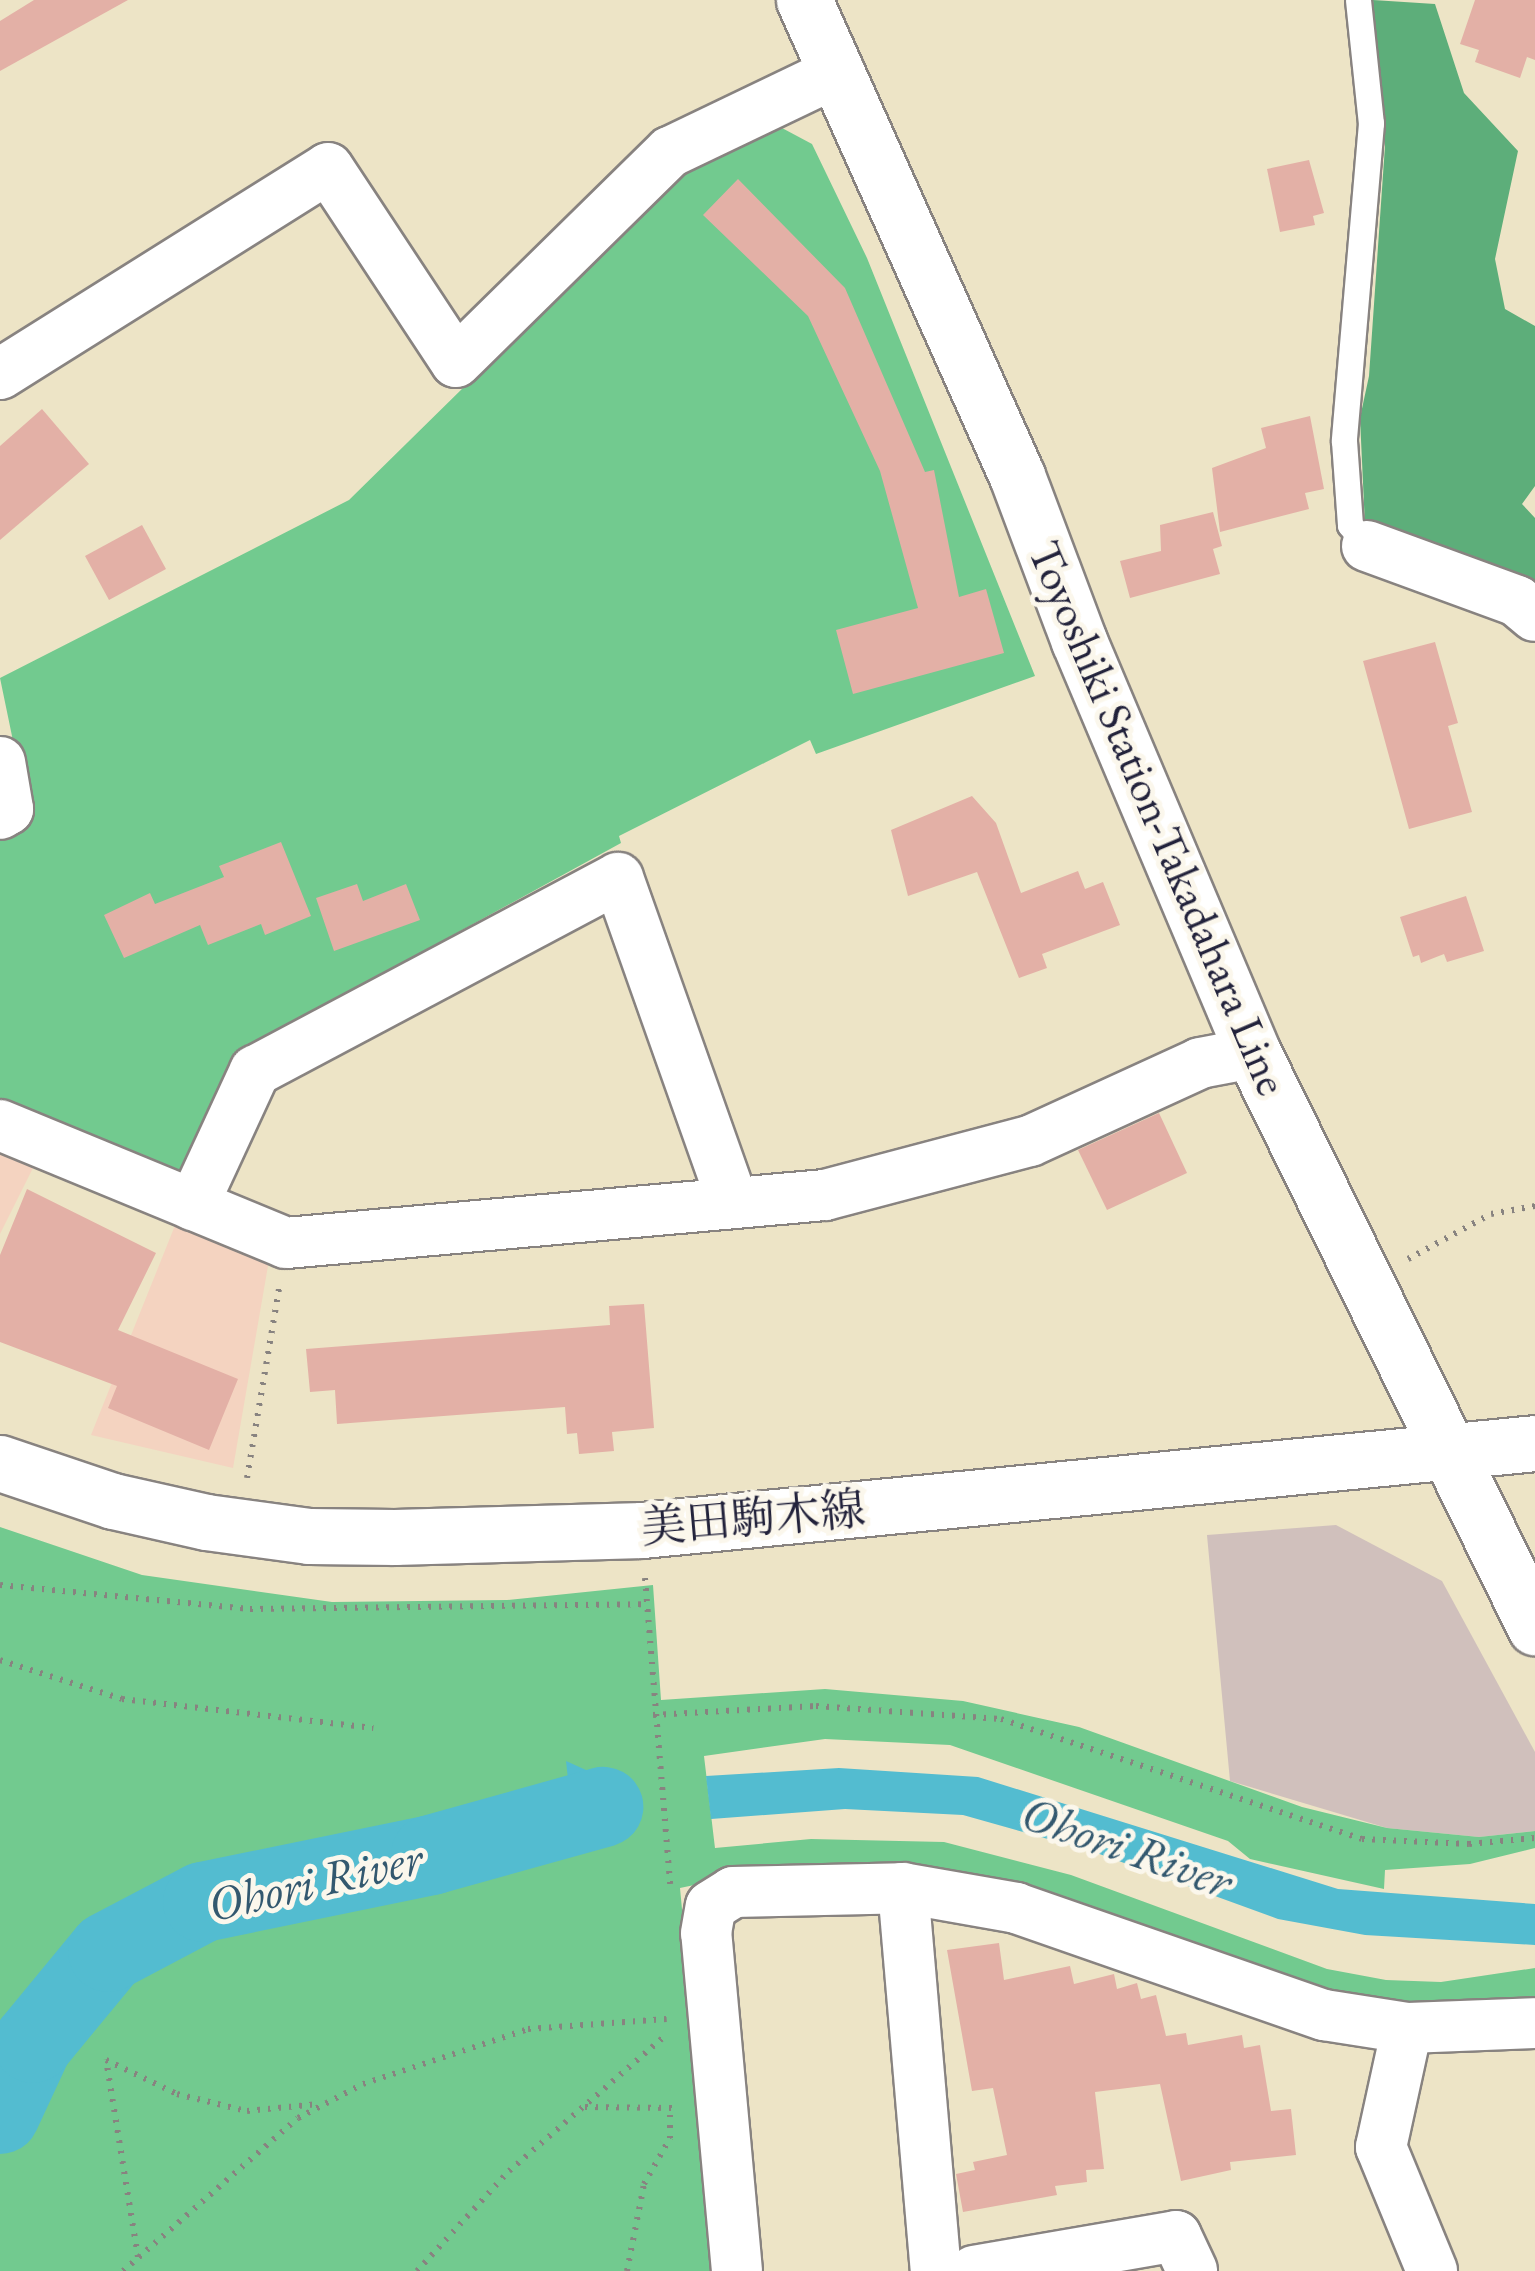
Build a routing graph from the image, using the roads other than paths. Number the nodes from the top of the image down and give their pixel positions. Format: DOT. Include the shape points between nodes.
graph roads {
  1 [pos="804,0"];
  2 [pos="1358,0"];
  3 [pos="839,71"];
  4 [pos="0,374"];
  5 [pos="1367,546"];
  6 [pos="1535,616"];
  7 [pos="0,762"];
  8 [pos="0,814"];
  9 [pos="1253,1053"];
  10 [pos="0,1125"];
  11 [pos="733,1202"];
  12 [pos="193,1204"];
  13 [pos="1524,1444"];
  14 [pos="1442,1449"];
  15 [pos="0,1463"];
  16 [pos="1535,1627"];
  17 [pos="903,1888"];
  18 [pos="1535,2023"];
  19 [pos="1407,2028"];
  20 [pos="737,2271"];
  21 [pos="936,2271"];
  22 [pos="974,2271"];
  23 [pos="1192,2271"];
  24 [pos="1432,2271"];
  1 -- 3 [label="main road, Toyoshiki Station-Takadahara Line"];
  2 -- 5 [label="lane" via="1371,123 1344,441 1350,525"];
  3 -- 4 [label="street" via="670,152 456,362 328,168"];
  3 -- 9 [label="main road, Toyoshiki Station-Takadahara Line" via="1018,476 1078,641"];
  5 -- 6 [label="street" via="1517,600"];
  7 -- 8 [label="street" via="8,810"];
  9 -- 11 [label="street" via="1200,1063 1030,1141 825,1195"];
  9 -- 14 [label="main road, Toyoshiki Station-Takadahara Line"];
  10 -- 12 [label="street"];
  11 -- 12 [label="street" via="286,1242"];
  11 -- 12 [label="street" via="618,878 255,1071"];
  13 -- 14 [label="main road, 美田駒木線"];
  14 -- 15 [label="main road, 美田駒木線" via="642,1530 394,1537 309,1536 206,1522 113,1502"];
  14 -- 16 [label="main road, Toyoshiki Station-Takadahara Line"];
  17 -- 19 [label="street" via="1016,1908 1324,2015"];
  17 -- 20 [label="street" via="774,1887 732,1892 712,1906 706,1933"];
  17 -- 21 [label="street"];
  18 -- 19 [label="street"];
  19 -- 24 [label="street" via="1381,2147"];
  22 -- 23 [label="street" via="1176,2236"];
}
